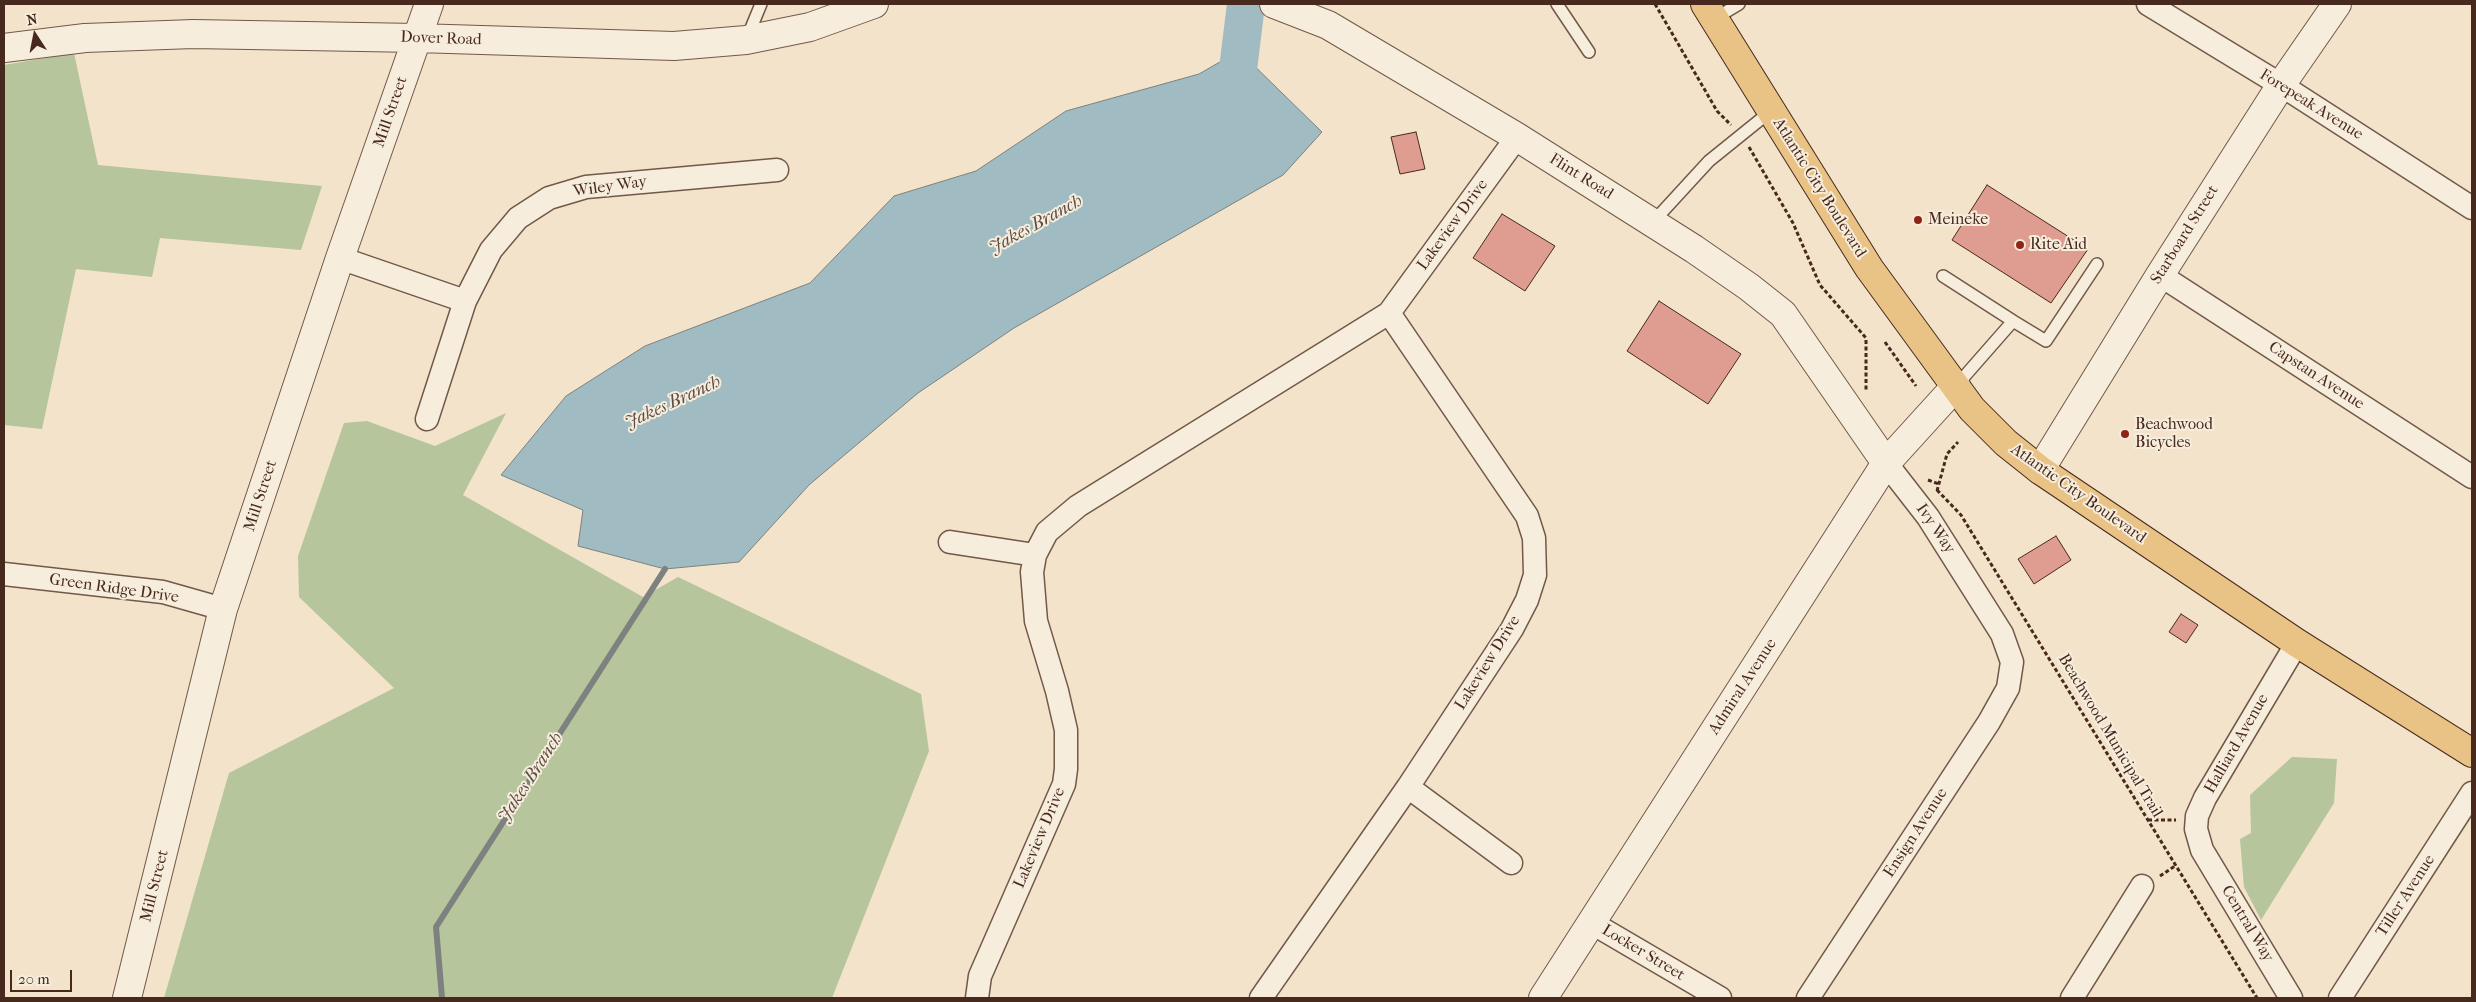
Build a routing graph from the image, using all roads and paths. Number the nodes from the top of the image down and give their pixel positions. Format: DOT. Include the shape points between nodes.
graph roads {
  1 [pos="429,4"];
  2 [pos="760,4"];
  3 [pos="874,4"];
  4 [pos="1274,4"];
  5 [pos="1557,4"];
  6 [pos="1655,4"];
  7 [pos="1739,4"];
  8 [pos="2148,4"];
  9 [pos="2336,4"];
  10 [pos="1710,11"];
  11 [pos="417,38"];
  12 [pos="746,40"];
  13 [pos="4,48"];
  14 [pos="1589,52"];
  15 [pos="2281,85"];
  16 [pos="1771,111"];
  17 [pos="1742,135"];
  18 [pos="1517,137"];
  19 [pos="777,170"];
  20 [pos="2472,208"];
  21 [pos="1653,222"];
  22 [pos="340,258"];
  23 [pos="2097,264"];
  24 [pos="2160,275"];
  25 [pos="1943,276"];
  26 [pos="466,301"];
  27 [pos="1389,313"];
  28 [pos="2013,321"];
  29 [pos="1885,342"];
  30 [pos="1916,386"];
  31 [pos="1956,386"];
  32 [pos="1858,402"];
  33 [pos="427,419"];
  34 [pos="1958,442"];
  35 [pos="1886,463"];
  36 [pos="2040,470"];
  37 [pos="2472,477"];
  38 [pos="1937,490"];
  39 [pos="1928,517"];
  40 [pos="950,542"];
  41 [pos="1034,555"];
  42 [pos="4,574"];
  43 [pos="223,609"];
  44 [pos="2296,643"];
  45 [pos="2012,662"];
  46 [pos="2472,753"];
  47 [pos="1408,787"];
  48 [pos="2472,793"];
  49 [pos="2147,820"];
  50 [pos="2197,820"];
  51 [pos="2202,850"];
  52 [pos="1511,863"];
  53 [pos="2142,886"];
  54 [pos="1592,923"];
  55 [pos="128,998"];
  56 [pos="977,998"];
  57 [pos="1261,998"];
  58 [pos="1543,998"];
  59 [pos="1720,998"];
  60 [pos="1808,998"];
  61 [pos="2072,998"];
  62 [pos="2257,998"];
  63 [pos="2291,998"];
  64 [pos="2340,998"];
  1 -- 11 [label="street, Mill Street"];
  2 -- 12 [label="lane"];
  3 -- 12 [label="street, Dover Road" via="810,27"];
  4 -- 18 [label="street, Flint Road" via="1328,25"];
  5 -- 14 [label="lane"];
  6 -- 17 [label="path" via="1717,111"];
  7 -- 10 [label="lane"];
  8 -- 15 [label="street, Forepeak Avenue"];
  9 -- 15 [label="street, Starboard Street"];
  10 -- 16 [label="main road, Atlantic City Boulevard"];
  11 -- 12 [label="street, Dover Road" via="674,46"];
  11 -- 13 [label="street, Dover Road" via="193,34 85,38"];
  11 -- 22 [label="street, Mill Street"];
  15 -- 20 [label="street, Forepeak Avenue"];
  15 -- 24 [label="street, Starboard Street"];
  16 -- 17 [label="lane"];
  16 -- 31 [label="main road, Atlantic City Boulevard" via="1868,268"];
  17 -- 21 [label="lane" via="1709,161"];
  17 -- 32 [label="path" via="1793,223 1820,285 1866,338 1866,392"];
  18 -- 21 [label="street, Flint Road"];
  18 -- 27 [label="street, Lakeview Drive"];
  19 -- 26 [label="street, Wiley Way" via="586,187 549,198 518,218 502,237"];
  21 -- 32 [label="street, Flint Road" via="1749,286 1783,314"];
  22 -- 26 [label="street"];
  22 -- 43 [label="street, Mill Street"];
  23 -- 28 [label="lane" via="2046,341"];
  24 -- 36 [label="street, Starboard Street"];
  24 -- 37 [label="street, Capstan Avenue"];
  25 -- 28 [label="lane"];
  26 -- 33 [label="street, Wiley Way"];
  27 -- 41 [label="street, Lakeview Drive" via="1078,506 1046,532"];
  27 -- 47 [label="street, Lakeview Drive" via="1527,516 1534,538 1535,575 1516,622"];
  28 -- 31 [label="lane"];
  29 -- 30 [label="path"];
  31 -- 35 [label="street, Admiral Avenue"];
  31 -- 36 [label="main road, Atlantic City Boulevard" via="1972,409 2006,444"];
  32 -- 35 [label="street, Ivy Way"];
  34 -- 38 [label="path" via="1947,454"];
  35 -- 39 [label="street, Ivy Way"];
  35 -- 54 [label="street, Admiral Avenue"];
  36 -- 44 [label="main road, Atlantic City Boulevard"];
  38 -- 39 [label="path"];
  38 -- 49 [label="path, Beachwood Municipal Trail" via="1961,515"];
  39 -- 45 [label="street, Ivy Way" via="2002,634"];
  40 -- 41 [label="street"];
  41 -- 56 [label="street, Lakeview Drive" via="1032,572 1036,621 1066,730 1066,769 1064,784 980,976"];
  42 -- 43 [label="street, Green Ridge Drive" via="163,592"];
  43 -- 55 [label="street, Mill Street"];
  44 -- 46 [label="main road, Atlantic City Boulevard"];
  44 -- 50 [label="street, Halliard Avenue" via="2205,798"];
  45 -- 60 [label="street, Ensign Avenue" via="2008,688 1989,722"];
  47 -- 52 [label="street"];
  47 -- 57 [label="street, Lakeview Drive"];
  48 -- 64 [label="street, Tiller Avenue"];
  49 -- 50 [label="path"];
  49 -- 62 [label="path, Beachwood Municipal Trail"];
  50 -- 51 [label="street, Halliard Avenue" via="2196,830"];
  51 -- 63 [label="street, Central Way"];
  53 -- 61 [label="street"];
  54 -- 58 [label="street, Admiral Avenue"];
  54 -- 59 [label="street, Locker Street"];
}
